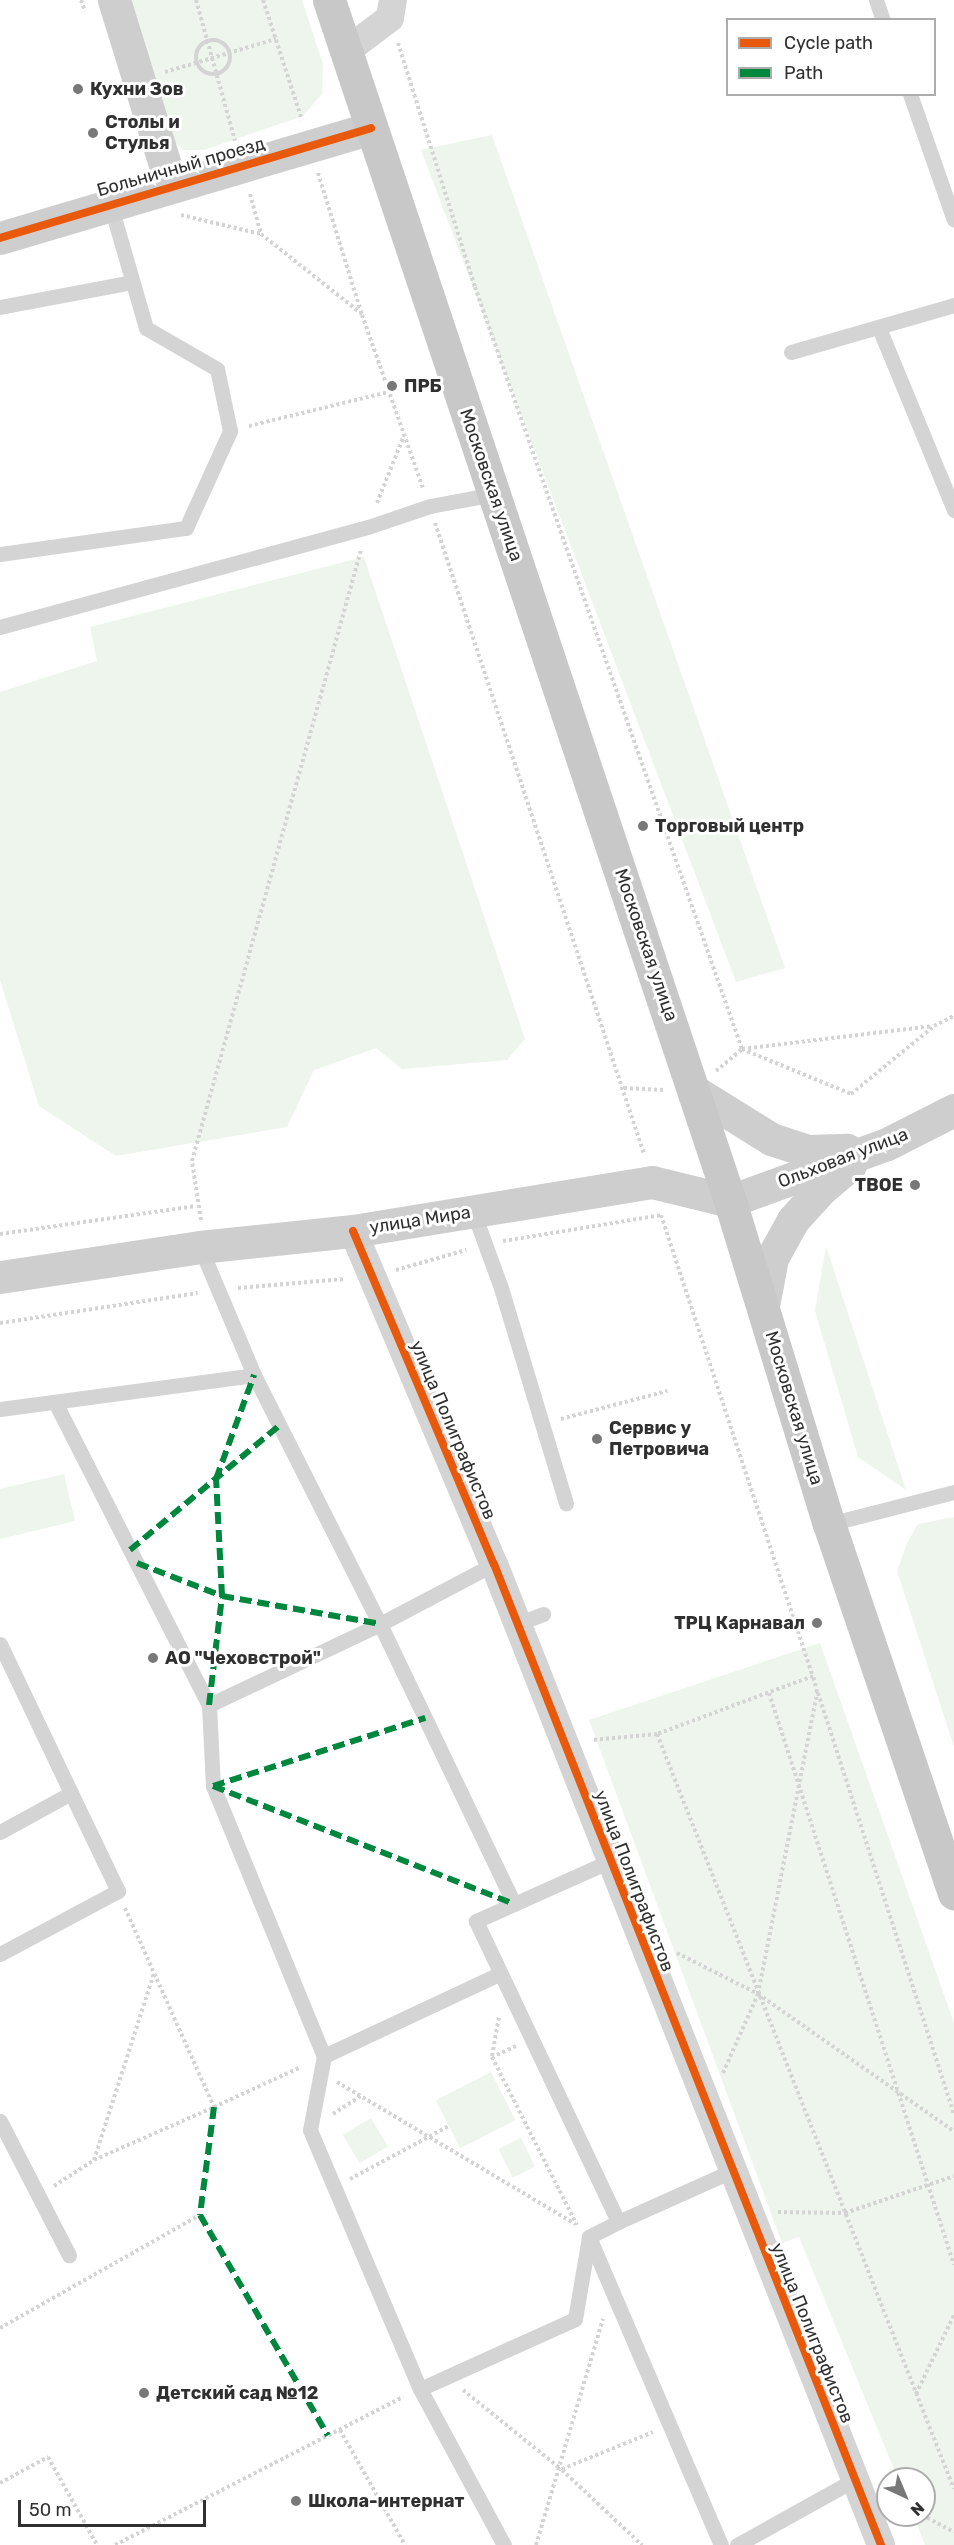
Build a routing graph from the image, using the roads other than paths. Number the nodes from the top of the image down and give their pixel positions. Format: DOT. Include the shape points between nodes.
graph roads {
  1 [pos="114,0"];
  2 [pos="329,0"];
  3 [pos="876,0"];
  4 [pos="391,9"];
  5 [pos="882,18"];
  6 [pos="345,52"];
  7 [pos="911,96"];
  8 [pos="371,128"];
  9 [pos="173,199"];
  10 [pos="110,204"];
  11 [pos="954,220"];
  12 [pos="0,238"];
  13 [pos="132,282"];
  14 [pos="954,305"];
  15 [pos="0,307"];
  16 [pos="879,328"];
  17 [pos="791,352"];
  18 [pos="951,488"];
  19 [pos="494,494"];
  20 [pos="954,510"];
  21 [pos="0,554"];
  22 [pos="0,627"];
  23 [pos="694,1091"];
  24 [pos="954,1110"];
  25 [pos="869,1150"];
  26 [pos="730,1201"];
  27 [pos="473,1211"];
  28 [pos="353,1231"];
  29 [pos="200,1247"];
  30 [pos="0,1277"];
  31 [pos="763,1306"];
  32 [pos="254,1375"];
  33 [pos="55,1402"];
  34 [pos="0,1409"];
  35 [pos="954,1492"];
  36 [pos="566,1503"];
  37 [pos="829,1524"];
  38 [pos="494,1564"];
  39 [pos="380,1624"];
  40 [pos="0,1644"];
  41 [pos="209,1705"];
  42 [pos="71,1794"];
  43 [pos="0,1832"];
  44 [pos="610,1861"];
  45 [pos="954,1893"];
  46 [pos="514,1904"];
  47 [pos="0,1954"];
  48 [pos="502,1980"];
  49 [pos="324,2056"];
  50 [pos="0,2121"];
  51 [pos="732,2171"];
  52 [pos="618,2222"];
  53 [pos="589,2237"];
  54 [pos="69,2255"];
  55 [pos="420,2389"];
  56 [pos="854,2480"];
  57 [pos="504,2545"];
  58 [pos="721,2545"];
  59 [pos="737,2545"];
  60 [pos="881,2545"];
  1 -- 9 [label="street"];
  2 -- 6 [label="main road, Московская улица"];
  3 -- 5 [label="lane"];
  4 -- 6 [label="street"];
  6 -- 8 [label="main road, Московская улица"];
  7 -- 11 [label="lane"];
  8 -- 9 [label="street, Больничный проезд" via="241,164"];
  8 -- 19 [label="main road, Московская улица"];
  9 -- 10 [label="street, Больничный проезд"];
  10 -- 12 [label="street, Больничный проезд"];
  10 -- 13 [label="lane"];
  13 -- 15 [label="lane"];
  13 -- 21 [label="lane" via="146,328 217,369 230,431 186,528"];
  14 -- 16 [label="lane"];
  16 -- 17 [label="lane"];
  16 -- 18 [label="lane"];
  18 -- 20 [label="lane"];
  19 -- 22 [label="lane" via="430,506 368,527"];
  19 -- 23 [label="main road, Московская улица"];
  23 -- 25 [label="street" via="781,1142 809,1151"];
  23 -- 26 [label="main road, Московская улица"];
  24 -- 25 [label="street, Ольховая улица"];
  25 -- 26 [label="street, Ольховая улица"];
  25 -- 31 [label="street" via="821,1189 793,1220 772,1258"];
  26 -- 27 [label="street, улица Мира" via="652,1182"];
  26 -- 31 [label="main road, Московская улица"];
  27 -- 28 [label="street, улица Мира"];
  27 -- 36 [label="lane" via="501,1287"];
  28 -- 29 [label="street, улица Мира"];
  28 -- 38 [label="street, улица Полиграфистов"];
  29 -- 30 [label="street, улица Мира"];
  29 -- 32 [label="lane"];
  31 -- 37 [label="main road, Московская улица"];
  32 -- 33 [label="lane"];
  32 -- 39 [label="lane"];
  33 -- 34 [label="lane"];
  33 -- 41 [label="lane"];
  35 -- 37 [label="lane"];
  37 -- 45 [label="main road, Московская улица"];
  38 -- 39 [label="lane"];
  38 -- 44 [label="street, улица Полиграфистов" via="530,1619"];
  39 -- 41 [label="lane"];
  39 -- 46 [label="lane"];
  40 -- 42 [label="lane"];
  41 -- 49 [label="lane" via="213,1786"];
  42 -- 43 [label="lane"];
  42 -- 47 [label="lane" via="118,1891"];
  44 -- 46 [label="lane"];
  44 -- 51 [label="street, улица Полиграфистов"];
  46 -- 48 [label="lane" via="476,1921"];
  48 -- 49 [label="lane"];
  48 -- 52 [label="lane"];
  49 -- 55 [label="lane" via="310,2130"];
  50 -- 54 [label="lane"];
  51 -- 52 [label="lane"];
  51 -- 56 [label="street, улица Полиграфистов"];
  52 -- 53 [label="lane"];
  53 -- 55 [label="lane" via="575,2319"];
  53 -- 58 [label="lane"];
  55 -- 57 [label="lane"];
  56 -- 59 [label="lane"];
  56 -- 60 [label="street, улица Полиграфистов"];
}
